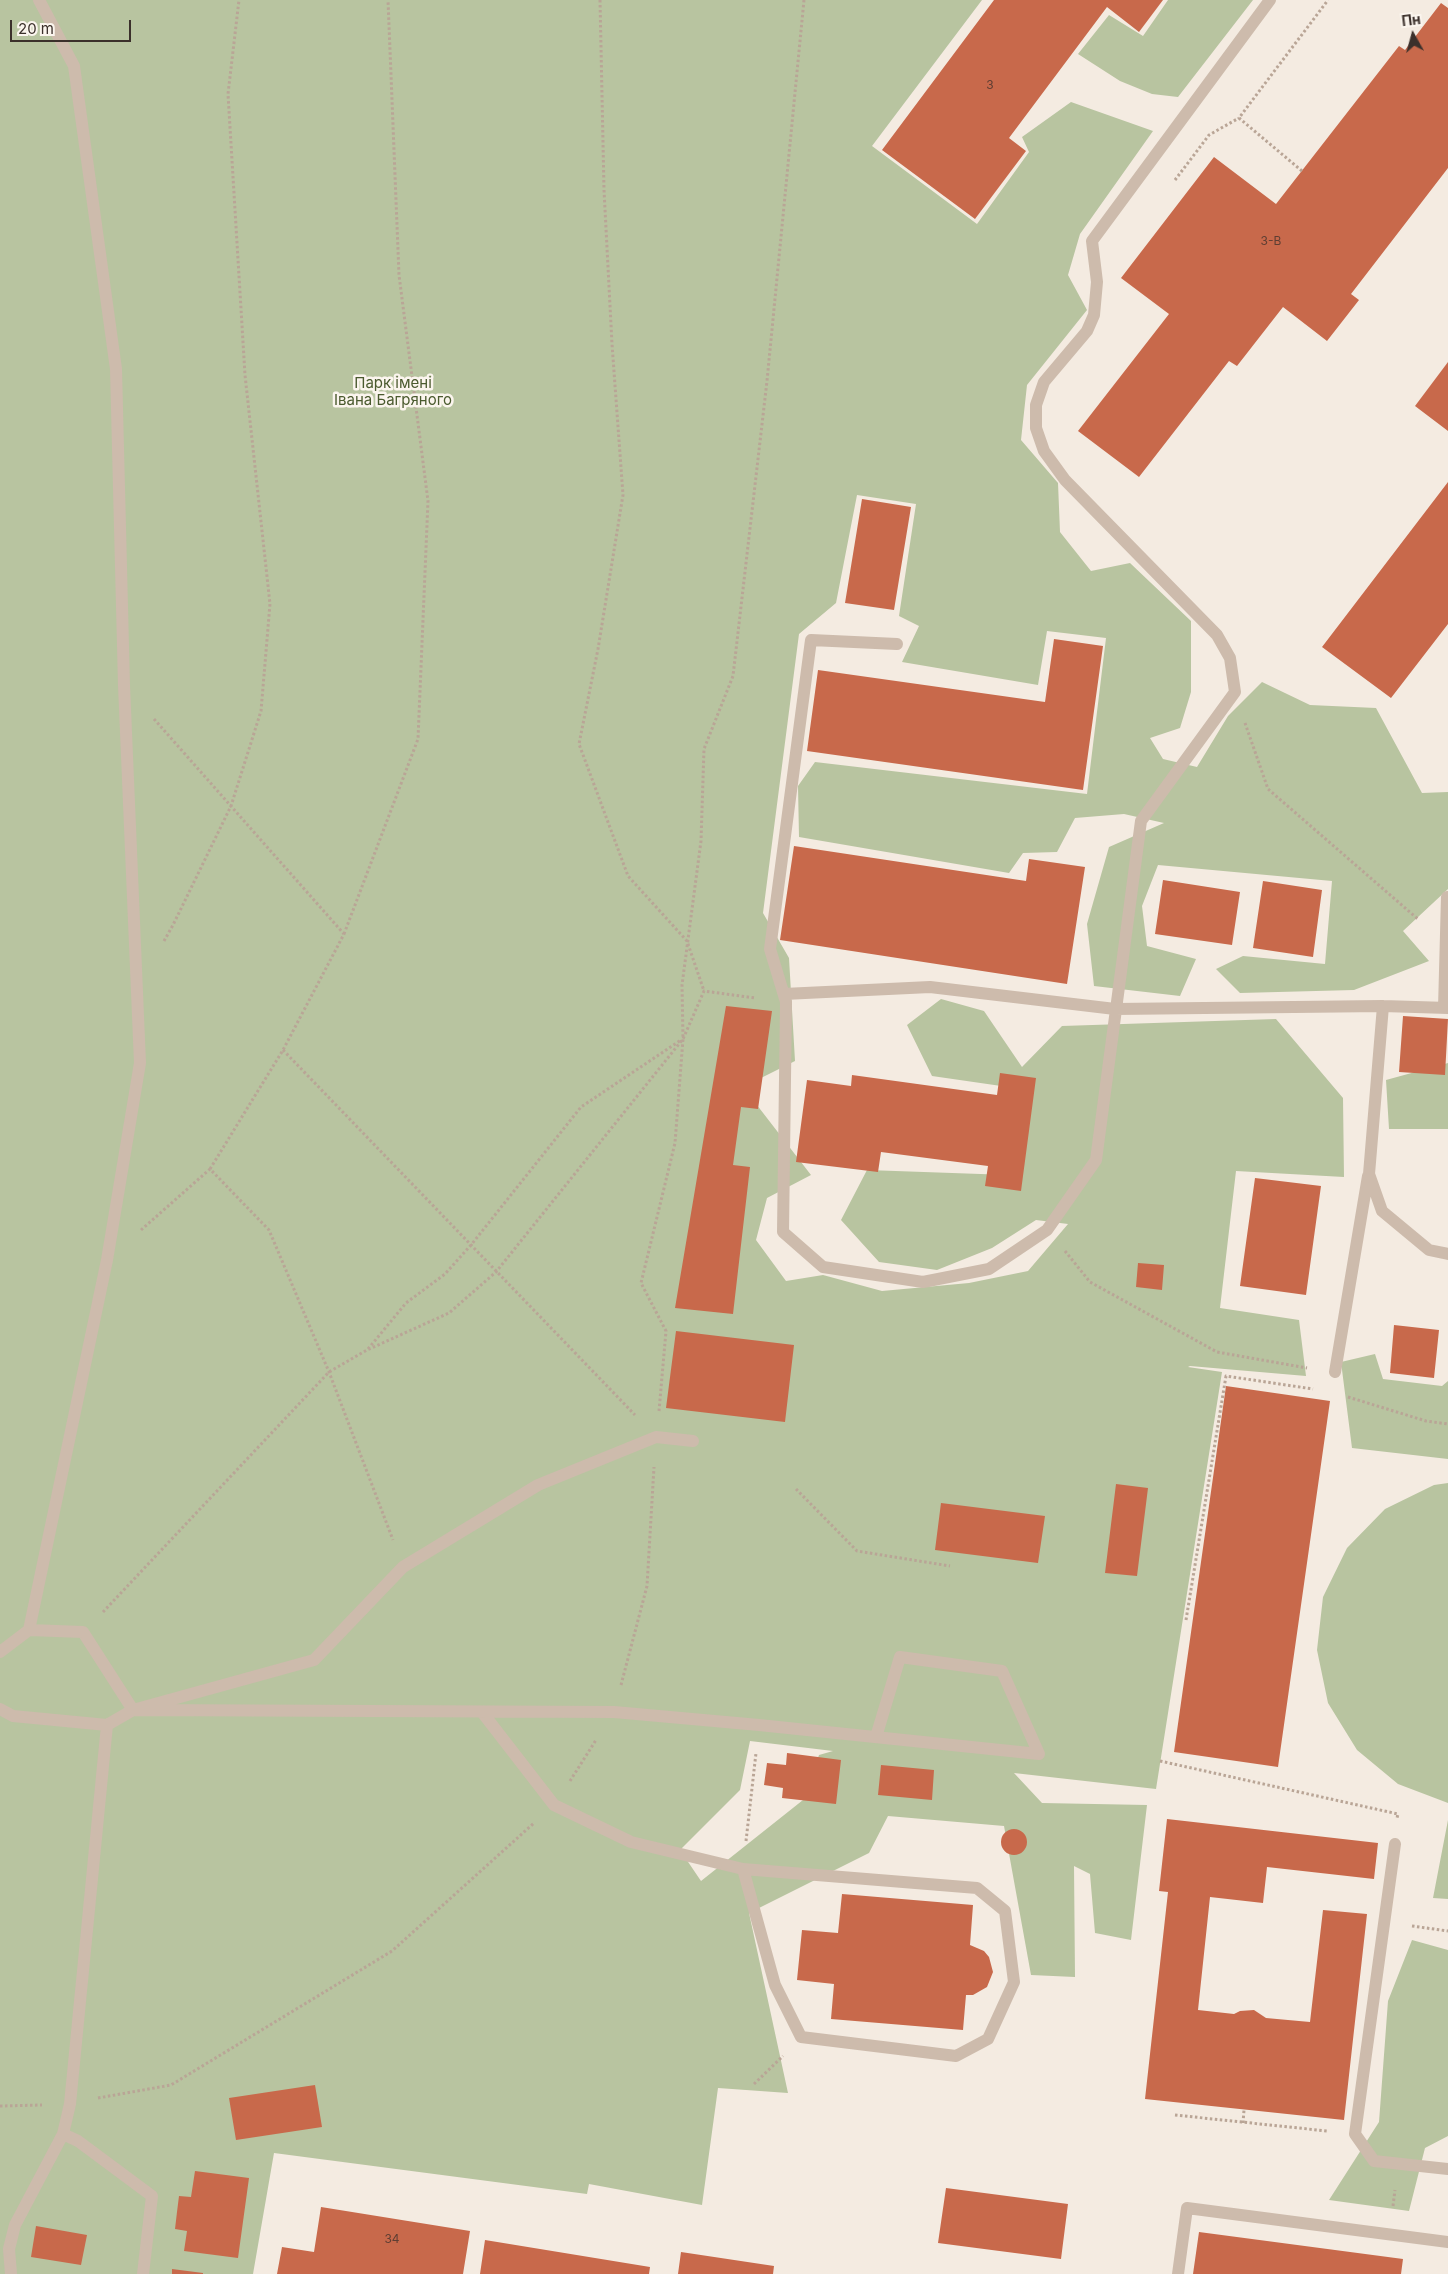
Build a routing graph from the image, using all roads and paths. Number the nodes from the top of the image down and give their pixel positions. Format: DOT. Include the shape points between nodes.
graph roads {
  1 [pos="39,0"];
  2 [pos="239,0"];
  3 [pos="388,0"];
  4 [pos="600,0"];
  5 [pos="804,0"];
  6 [pos="1270,0"];
  7 [pos="1328,0"];
  8 [pos="1239,118"];
  9 [pos="1302,171"];
  10 [pos="1174,181"];
  11 [pos="896,644"];
  12 [pos="124,685"];
  13 [pos="1234,692"];
  14 [pos="231,806"];
  15 [pos="1447,897"];
  16 [pos="344,934"];
  17 [pos="688,941"];
  18 [pos="163,942"];
  19 [pos="1446,943"];
  20 [pos="704,991"];
  21 [pos="785,998"];
  22 [pos="1382,1006"];
  23 [pos="1446,1008"];
  24 [pos="1115,1009"];
  25 [pos="683,1038"];
  26 [pos="284,1050"];
  27 [pos="210,1169"];
  28 [pos="1368,1174"];
  29 [pos="1047,1230"];
  30 [pos="471,1246"];
  31 [pos="1448,1254"];
  32 [pos="106,1260"];
  33 [pos="496,1272"];
  34 [pos="367,1350"];
  35 [pos="329,1372"];
  36 [pos="1335,1372"];
  37 [pos="1314,1389"];
  38 [pos="1342,1395"];
  39 [pos="1448,1424"];
  40 [pos="656,1438"];
  41 [pos="693,1441"];
  42 [pos="796,1489"];
  43 [pos="950,1566"];
  44 [pos="403,1567"];
  45 [pos="1186,1620"];
  46 [pos="29,1630"];
  47 [pos="84,1632"];
  48 [pos="0,1652"];
  49 [pos="0,1709"];
  50 [pos="133,1710"];
  51 [pos="482,1712"];
  52 [pos="614,1712"];
  53 [pos="106,1725"];
  54 [pos="759,1725"];
  55 [pos="876,1737"];
  56 [pos="1160,1761"];
  57 [pos="554,1805"];
  58 [pos="1395,1844"];
  59 [pos="743,1869"];
  60 [pos="1384,1922"];
  61 [pos="1448,1931"];
  62 [pos="801,2038"];
  63 [pos="754,2084"];
  64 [pos="70,2104"];
  65 [pos="0,2106"];
  66 [pos="1244,2110"];
  67 [pos="1175,2116"];
  68 [pos="1243,2123"];
  69 [pos="63,2134"];
  70 [pos="1355,2134"];
  71 [pos="1448,2169"];
  72 [pos="1394,2194"];
  73 [pos="1394,2201"];
  74 [pos="1448,2242"];
  75 [pos="11,2274"];
  76 [pos="142,2274"];
  77 [pos="1178,2274"];
  1 -- 12 [label="lane" via="74,66 116,369"];
  2 -- 14 [label="path" via="228,94 245,375 270,604 261,711"];
  3 -- 16 [label="path" via="398,275 428,501 418,739"];
  4 -- 17 [label="path" via="604,190 623,495 579,744 628,876"];
  5 -- 17 [label="path" via="767,381 733,676 704,749 701,841"];
  6 -- 13 [label="lane" via="1092,241 1097,282 1094,316 1087,331 1044,382 1036,405 1036,428 1044,451 1064,480 1217,635 1230,658"];
  7 -- 8 [label="path"];
  8 -- 9 [label="path"];
  8 -- 10 [label="path" via="1209,135"];
  11 -- 21 [label="lane" via="811,640 770,949"];
  12 -- 14 [label="path"];
  12 -- 32 [label="lane" via="140,1063"];
  13 -- 19 [label="path" via="1268,789"];
  13 -- 24 [label="lane" via="1140,820"];
  14 -- 16 [label="path"];
  14 -- 18 [label="path"];
  15 -- 19 [label="lane"];
  16 -- 26 [label="path"];
  17 -- 20 [label="path"];
  17 -- 25 [label="path" via="682,984"];
  19 -- 23 [label="lane"];
  20 -- 21 [label="path"];
  20 -- 25 [label="path"];
  21 -- 24 [label="lane" via="930,987"];
  21 -- 29 [label="lane" via="783,1232 824,1267 923,1282 989,1269"];
  22 -- 23 [label="lane"];
  22 -- 24 [label="lane"];
  22 -- 28 [label="lane"];
  24 -- 29 [label="lane" via="1096,1160"];
  25 -- 30 [label="path" via="581,1107"];
  25 -- 33 [label="path"];
  25 -- 40 [label="path" via="675,1143 641,1283 666,1331"];
  26 -- 27 [label="path"];
  26 -- 30 [label="path"];
  27 -- 32 [label="path"];
  27 -- 35 [label="path" via="269,1230"];
  28 -- 31 [label="lane" via="1382,1212 1429,1250"];
  28 -- 36 [label="lane"];
  29 -- 36 [label="path" via="1090,1282 1217,1352"];
  30 -- 33 [label="path"];
  30 -- 34 [label="path" via="445,1274 406,1303"];
  32 -- 46 [label="lane"];
  33 -- 34 [label="path" via="449,1312"];
  33 -- 40 [label="path"];
  34 -- 35 [label="path"];
  35 -- 44 [label="path"];
  35 -- 47 [label="path"];
  37 -- 45 [label="path" via="1226,1376"];
  38 -- 39 [label="path" via="1426,1422"];
  40 -- 41 [label="lane"];
  40 -- 44 [label="lane" via="538,1485"];
  40 -- 52 [label="path" via="647,1586"];
  42 -- 43 [label="path" via="857,1551"];
  44 -- 50 [label="lane" via="314,1660"];
  46 -- 47 [label="lane"];
  46 -- 48 [label="lane"];
  47 -- 50 [label="lane"];
  49 -- 53 [label="lane" via="13,1716"];
  50 -- 51 [label="lane"];
  50 -- 53 [label="lane"];
  51 -- 52 [label="lane"];
  51 -- 57 [label="lane"];
  52 -- 54 [label="lane"];
  52 -- 57 [label="path"];
  53 -- 64 [label="lane"];
  54 -- 55 [label="lane"];
  54 -- 59 [label="path"];
  55 -- 55 [label="lane" via="924,1742 1038,1754 1002,1671 900,1657"];
  56 -- 58 [label="path" via="1398,1814"];
  57 -- 59 [label="lane" via="631,1842"];
  57 -- 64 [label="path" via="384,1956 171,2085"];
  58 -- 60 [label="lane"];
  59 -- 62 [label="lane" via="775,1985"];
  59 -- 62 [label="lane" via="977,1888 1005,1911 1014,1982 988,2040 956,2056"];
  60 -- 61 [label="path"];
  60 -- 70 [label="lane"];
  62 -- 63 [label="path"];
  64 -- 65 [label="path"];
  64 -- 69 [label="lane"];
  66 -- 68 [label="path"];
  67 -- 68 [label="path"];
  68 -- 70 [label="path"];
  69 -- 75 [label="lane" via="15,2225 9,2249"];
  69 -- 76 [label="lane" via="78,2141 152,2196"];
  70 -- 71 [label="lane" via="1374,2161"];
  72 -- 73 [label="path"];
  74 -- 77 [label="lane" via="1187,2208"];
}
